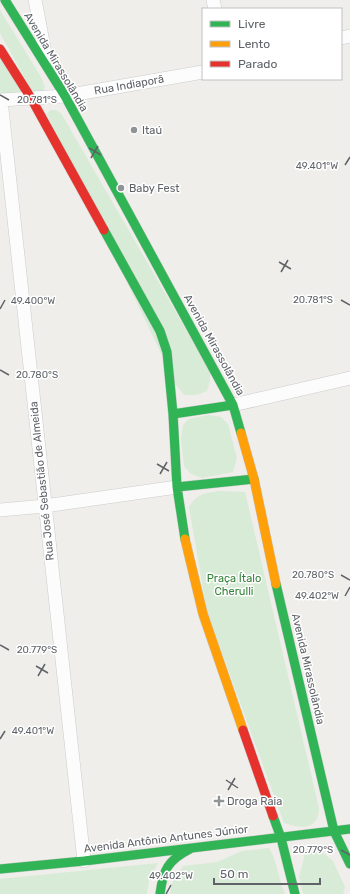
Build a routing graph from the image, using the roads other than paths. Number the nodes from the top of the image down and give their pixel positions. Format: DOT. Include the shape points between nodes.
graph roads {
  1 [pos="5,0"];
  2 [pos="35,0"];
  3 [pos="0,49"];
  4 [pos="47,66"];
  5 [pos="202,72"];
  6 [pos="65,96"];
  7 [pos="31,98"];
  8 [pos="0,100"];
  9 [pos="350,378"];
  10 [pos="234,405"];
  11 [pos="173,414"];
  12 [pos="254,479"];
  13 [pos="177,487"];
  14 [pos="45,506"];
  15 [pos="0,510"];
  16 [pos="350,829"];
  17 [pos="334,831"];
  18 [pos="281,838"];
  19 [pos="194,847"];
  20 [pos="84,861"];
  21 [pos="350,864"];
  22 [pos="0,869"];
  23 [pos="160,894"];
  24 [pos="294,894"];
  1 -- 4 [label="main road, Avenida Mirassolândia"];
  2 -- 4 [label="street"];
  3 -- 7 [label="main road"];
  4 -- 6 [label="main road, Avenida Mirassolândia"];
  5 -- 6 [label="street, Rua Indiaporã"];
  6 -- 7 [label="street, Rua Indiaporã"];
  6 -- 10 [label="main road, Avenida Mirassolândia"];
  7 -- 8 [label="street, Rua Indiaporã"];
  7 -- 11 [label="main road" via="160,331 167,352"];
  8 -- 14 [label="street, Rua José Sebastião de Almeida"];
  9 -- 10 [label="street"];
  10 -- 11 [label="main road"];
  10 -- 12 [label="main road, Avenida Mirassolândia"];
  11 -- 13 [label="main road"];
  12 -- 13 [label="main road"];
  12 -- 17 [label="main road, Avenida Mirassolândia"];
  13 -- 14 [label="street"];
  13 -- 18 [label="main road" via="186,545 203,614"];
  14 -- 15 [label="street"];
  14 -- 20 [label="street, Rua José Sebastião de Almeida"];
  16 -- 17 [label="main road, Avenida Antônio Antunes Júnior"];
  17 -- 18 [label="main road, Avenida Antônio Antunes Júnior"];
  17 -- 21 [label="main road, Avenida Mirassolândia"];
  18 -- 19 [label="main road, Avenida Antônio Antunes Júnior"];
  18 -- 24 [label="main road"];
  19 -- 20 [label="main road, Avenida Antônio Antunes Júnior"];
  19 -- 23 [label="main road" via="178,855 167,865 161,878"];
  20 -- 22 [label="main road, Avenida Antônio Antunes Júnior"];
}
